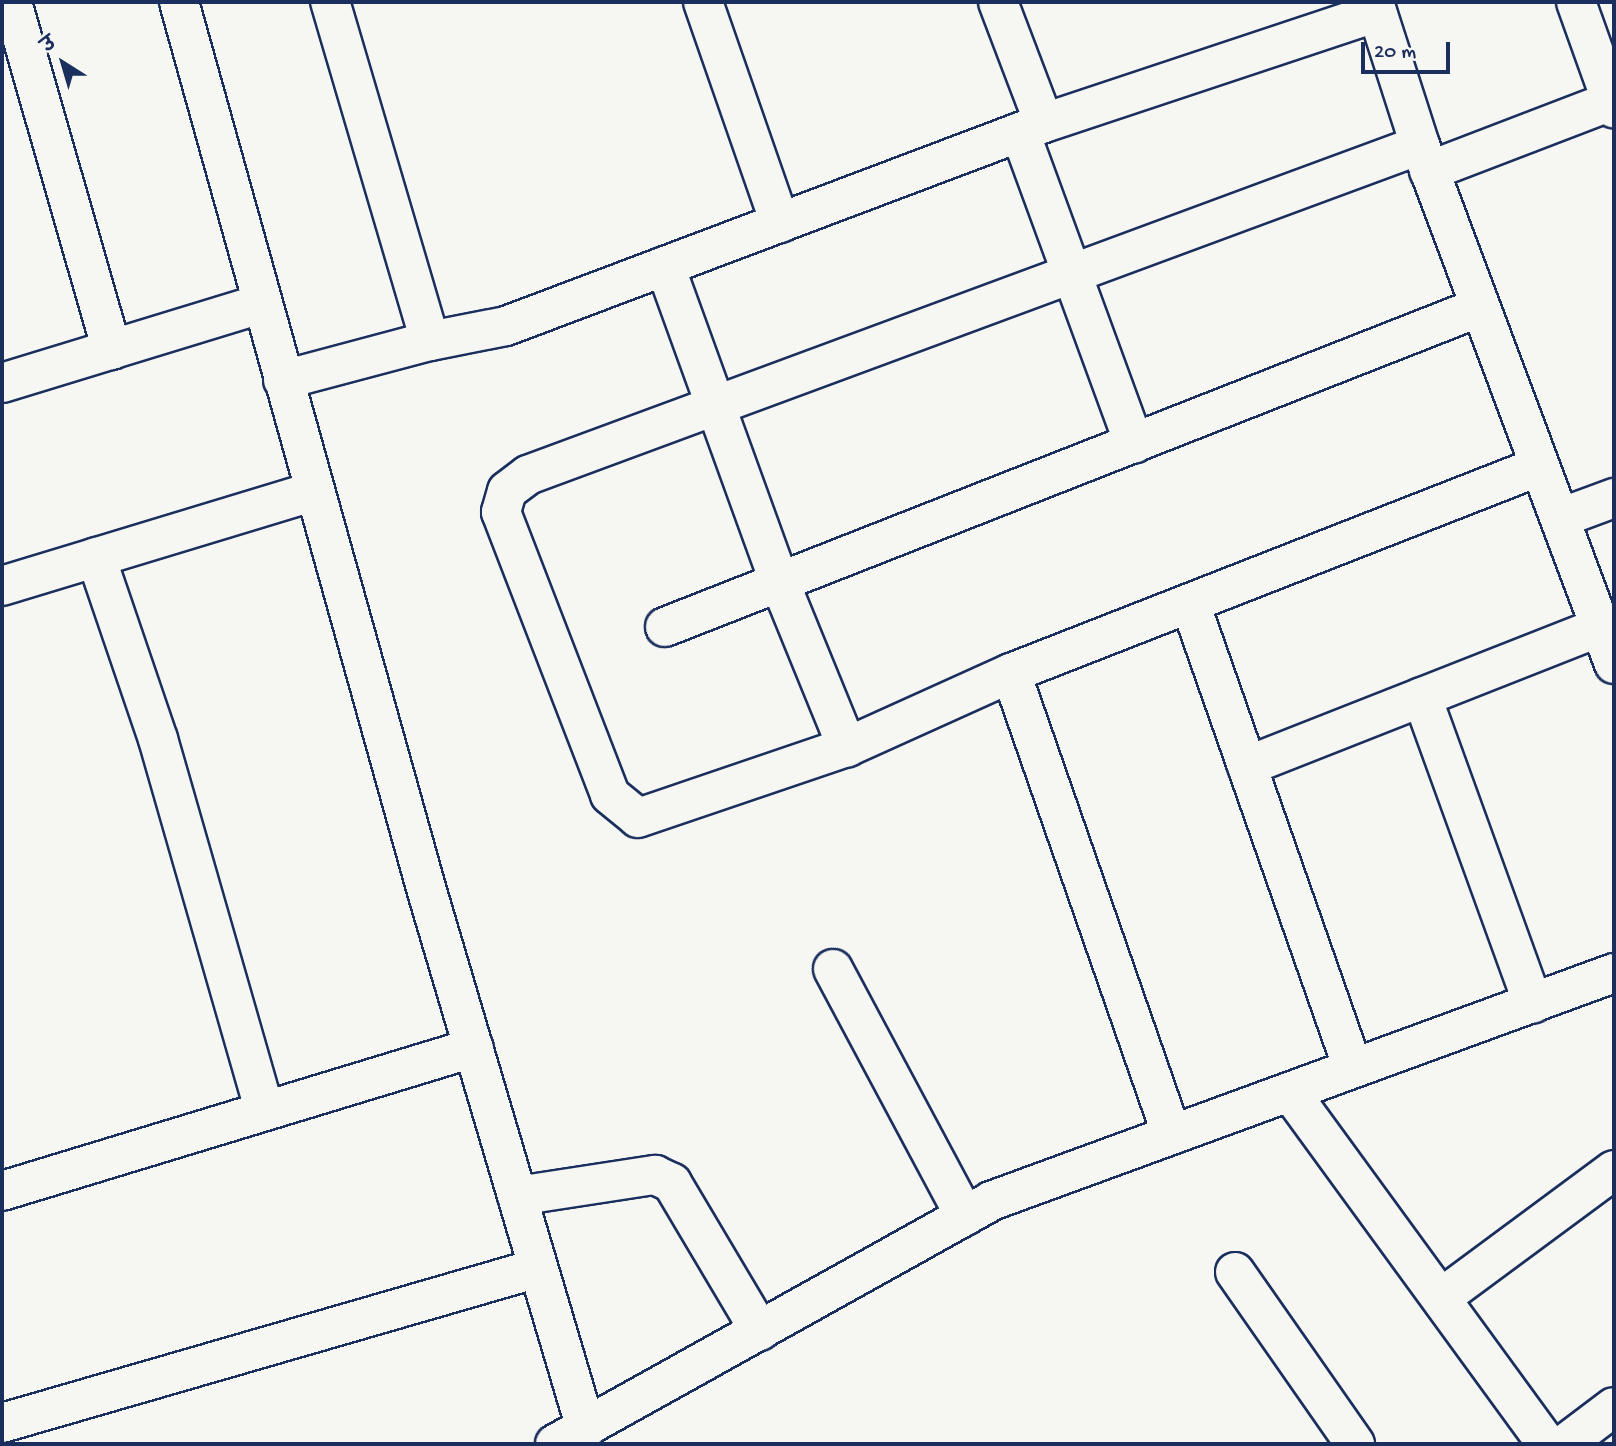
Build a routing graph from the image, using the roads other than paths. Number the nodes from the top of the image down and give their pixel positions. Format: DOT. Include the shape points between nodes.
graph roads {
  1 [pos="12,2"];
  2 [pos="179,2"];
  3 [pos="331,2"];
  4 [pos="703,2"];
  5 [pos="998,2"];
  6 [pos="1576,2"];
  7 [pos="1376,7"];
  8 [pos="1613,103"];
  9 [pos="1032,128"];
  10 [pos="1425,158"];
  11 [pos="780,223"];
  12 [pos="666,266"];
  13 [pos="1071,277"];
  14 [pos="261,304"];
  15 [pos="1480,307"];
  16 [pos="430,341"];
  17 [pos="112,350"];
  18 [pos="283,380"];
  19 [pos="2,383"];
  20 [pos="716,408"];
  21 [pos="1134,444"];
  22 [pos="1540,466"];
  23 [pos="314,491"];
  24 [pos="1614,498"];
  25 [pos="1560,518"];
  26 [pos="96,557"];
  27 [pos="778,578"];
  28 [pos="2,586"];
  29 [pos="1190,604"];
  30 [pos="665,627"];
  31 [pos="1600,627"];
  32 [pos="1614,664"];
  33 [pos="1012,673"];
  34 [pos="1422,697"];
  35 [pos="847,747"];
  36 [pos="1247,765"];
  37 [pos="833,969"];
  38 [pos="1614,973"];
  39 [pos="1533,1003"];
  40 [pos="474,1048"];
  41 [pos="1353,1068"];
  42 [pos="1290,1092"];
  43 [pos="265,1111"];
  44 [pos="1172,1135"];
  45 [pos="1614,1170"];
  46 [pos="4,1183"];
  47 [pos="517,1196"];
  48 [pos="965,1216"];
  49 [pos="538,1268"];
  50 [pos="1235,1272"];
  51 [pos="1441,1298"];
  52 [pos="760,1331"];
  53 [pos="1614,1407"];
  54 [pos="2,1423"];
  55 [pos="570,1437"];
  56 [pos="1354,1444"];
  57 [pos="1547,1444"];
  58 [pos="1565,1444"];
  1 -- 17 [label="street"];
  2 -- 14 [label="street"];
  3 -- 16 [label="street"];
  4 -- 11 [label="street"];
  5 -- 9 [label="street"];
  6 -- 8 [label="street"];
  7 -- 9 [label="street"];
  7 -- 10 [label="street"];
  8 -- 10 [label="street"];
  9 -- 11 [label="street"];
  9 -- 13 [label="street"];
  10 -- 13 [label="street"];
  10 -- 15 [label="street"];
  11 -- 12 [label="street"];
  12 -- 16 [label="street" via="506,326"];
  12 -- 20 [label="street"];
  13 -- 20 [label="street"];
  13 -- 21 [label="street"];
  14 -- 17 [label="street"];
  14 -- 18 [label="street"];
  15 -- 21 [label="street"];
  15 -- 22 [label="street"];
  16 -- 18 [label="street"];
  17 -- 19 [label="street"];
  18 -- 23 [label="street"];
  20 -- 27 [label="street"];
  20 -- 35 [label="street" via="528,475 507,491 501,512 590,744 610,795 638,818"];
  21 -- 27 [label="street"];
  22 -- 25 [label="street"];
  22 -- 29 [label="street"];
  23 -- 26 [label="street"];
  23 -- 40 [label="street"];
  24 -- 25 [label="street"];
  25 -- 31 [label="street"];
  26 -- 28 [label="street"];
  26 -- 43 [label="street" via="158,739"];
  27 -- 30 [label="street"];
  27 -- 35 [label="street"];
  29 -- 33 [label="street"];
  29 -- 36 [label="street"];
  31 -- 32 [label="street"];
  31 -- 34 [label="street"];
  33 -- 35 [label="street"];
  33 -- 44 [label="street"];
  34 -- 36 [label="street"];
  34 -- 39 [label="street"];
  36 -- 41 [label="street"];
  37 -- 48 [label="street"];
  38 -- 39 [label="street"];
  39 -- 41 [label="street"];
  40 -- 43 [label="street"];
  40 -- 47 [label="street"];
  41 -- 42 [label="street"];
  42 -- 44 [label="street"];
  42 -- 51 [label="street"];
  43 -- 46 [label="street"];
  44 -- 48 [label="street"];
  45 -- 51 [label="street"];
  47 -- 49 [label="street"];
  47 -- 52 [label="street" via="655,1175 672,1183"];
  48 -- 52 [label="street"];
  49 -- 54 [label="street"];
  49 -- 55 [label="street"];
  50 -- 56 [label="street"];
  51 -- 57 [label="street"];
  52 -- 55 [label="street"];
  53 -- 58 [label="street"];
}
